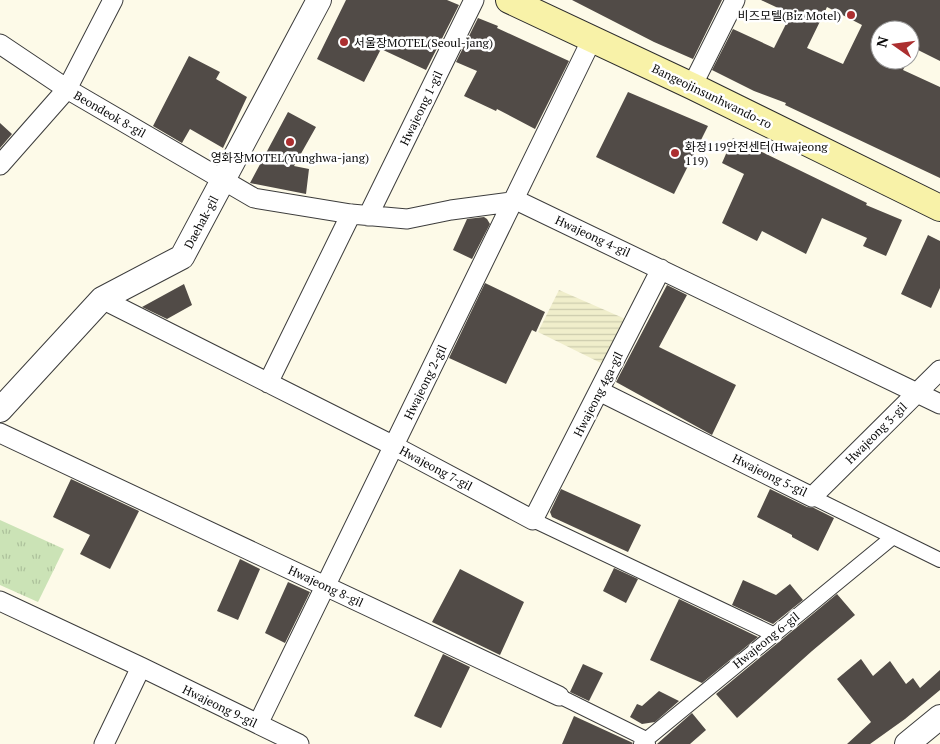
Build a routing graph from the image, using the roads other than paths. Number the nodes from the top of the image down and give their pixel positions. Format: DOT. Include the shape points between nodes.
graph roads {
  1 [pos="113,0"];
  2 [pos="319,0"];
  3 [pos="474,0"];
  4 [pos="509,0"];
  5 [pos="735,0"];
  6 [pos="592,39"];
  7 [pos="0,44"];
  8 [pos="692,86"];
  9 [pos="67,89"];
  10 [pos="0,165"];
  11 [pos="223,180"];
  12 [pos="512,201"];
  13 [pos="940,208"];
  14 [pos="360,215"];
  15 [pos="661,269"];
  16 [pos="102,299"];
  17 [pos="940,370"];
  18 [pos="268,383"];
  19 [pos="599,391"];
  20 [pos="918,393"];
  21 [pos="940,404"];
  22 [pos="0,410"];
  23 [pos="0,433"];
  24 [pos="394,446"];
  25 [pos="812,496"];
  26 [pos="534,520"];
  27 [pos="892,537"];
  28 [pos="940,560"];
  29 [pos="326,587"];
  30 [pos="0,601"];
  31 [pos="773,634"];
  32 [pos="141,667"];
  33 [pos="559,696"];
  34 [pos="940,717"];
  35 [pos="258,724"];
  36 [pos="645,742"];
  37 [pos="104,744"];
  38 [pos="299,744"];
  39 [pos="907,744"];
  1 -- 9 [label="street"];
  2 -- 11 [label="street, Daehak-gil"];
  3 -- 14 [label="street, Hwajeong 1-gil"];
  4 -- 6 [label="main road, Bangeojinsunhwando-ro"];
  5 -- 8 [label="street"];
  6 -- 8 [label="main road, Bangeojinsunhwando-ro"];
  6 -- 12 [label="street, Hwajeong 2-gil"];
  7 -- 9 [label="street, Beondeok 8-gil"];
  8 -- 13 [label="main road, Bangeojinsunhwando-ro"];
  9 -- 10 [label="street"];
  9 -- 11 [label="street, Beondeok 8-gil"];
  11 -- 14 [label="street, Hwajeong 4-gil" via="254,198"];
  11 -- 16 [label="street, Daehak-gil" via="182,257"];
  12 -- 14 [label="street, Hwajeong 4-gil" via="407,219"];
  12 -- 15 [label="street, Hwajeong 4-gil" via="518,200"];
  12 -- 24 [label="street, Hwajeong 2-gil"];
  14 -- 18 [label="street, Hwajeong 1-gil"];
  15 -- 19 [label="street, Hwajeong 4ga-gil"];
  15 -- 20 [label="street, Hwajeong 4-gil"];
  16 -- 18 [label="street, Hwajeong 7-gil"];
  16 -- 22 [label="street, Daehak-gil"];
  17 -- 20 [label="street, Hwajeong 3-gil"];
  18 -- 24 [label="street, Hwajeong 7-gil"];
  19 -- 25 [label="street, Hwajeong 5-gil"];
  19 -- 26 [label="street, Hwajeong 4ga-gil"];
  20 -- 21 [label="street, Hwajeong 4-gil"];
  20 -- 25 [label="street, Hwajeong 3-gil"];
  23 -- 29 [label="street, Hwajeong 8-gil"];
  24 -- 26 [label="street, Hwajeong 7-gil"];
  24 -- 29 [label="street, Hwajeong 2-gil"];
  25 -- 27 [label="street, Hwajeong 5-gil"];
  26 -- 31 [label="street, Hwajeong 7-gil"];
  27 -- 28 [label="street, Hwajeong 5-gil"];
  27 -- 31 [label="street, Hwajeong 6-gil"];
  29 -- 33 [label="street, Hwajeong 8-gil"];
  29 -- 35 [label="street, Hwajeong 2-gil"];
  30 -- 32 [label="street, Hwajeong 9-gil"];
  31 -- 36 [label="street, Hwajeong 6-gil"];
  32 -- 35 [label="street, Hwajeong 9-gil"];
  32 -- 37 [label="street"];
  33 -- 36 [label="street, Hwajeong 8-gil"];
  34 -- 39 [label="street"];
  35 -- 38 [label="street, Hwajeong 9-gil"];
}
